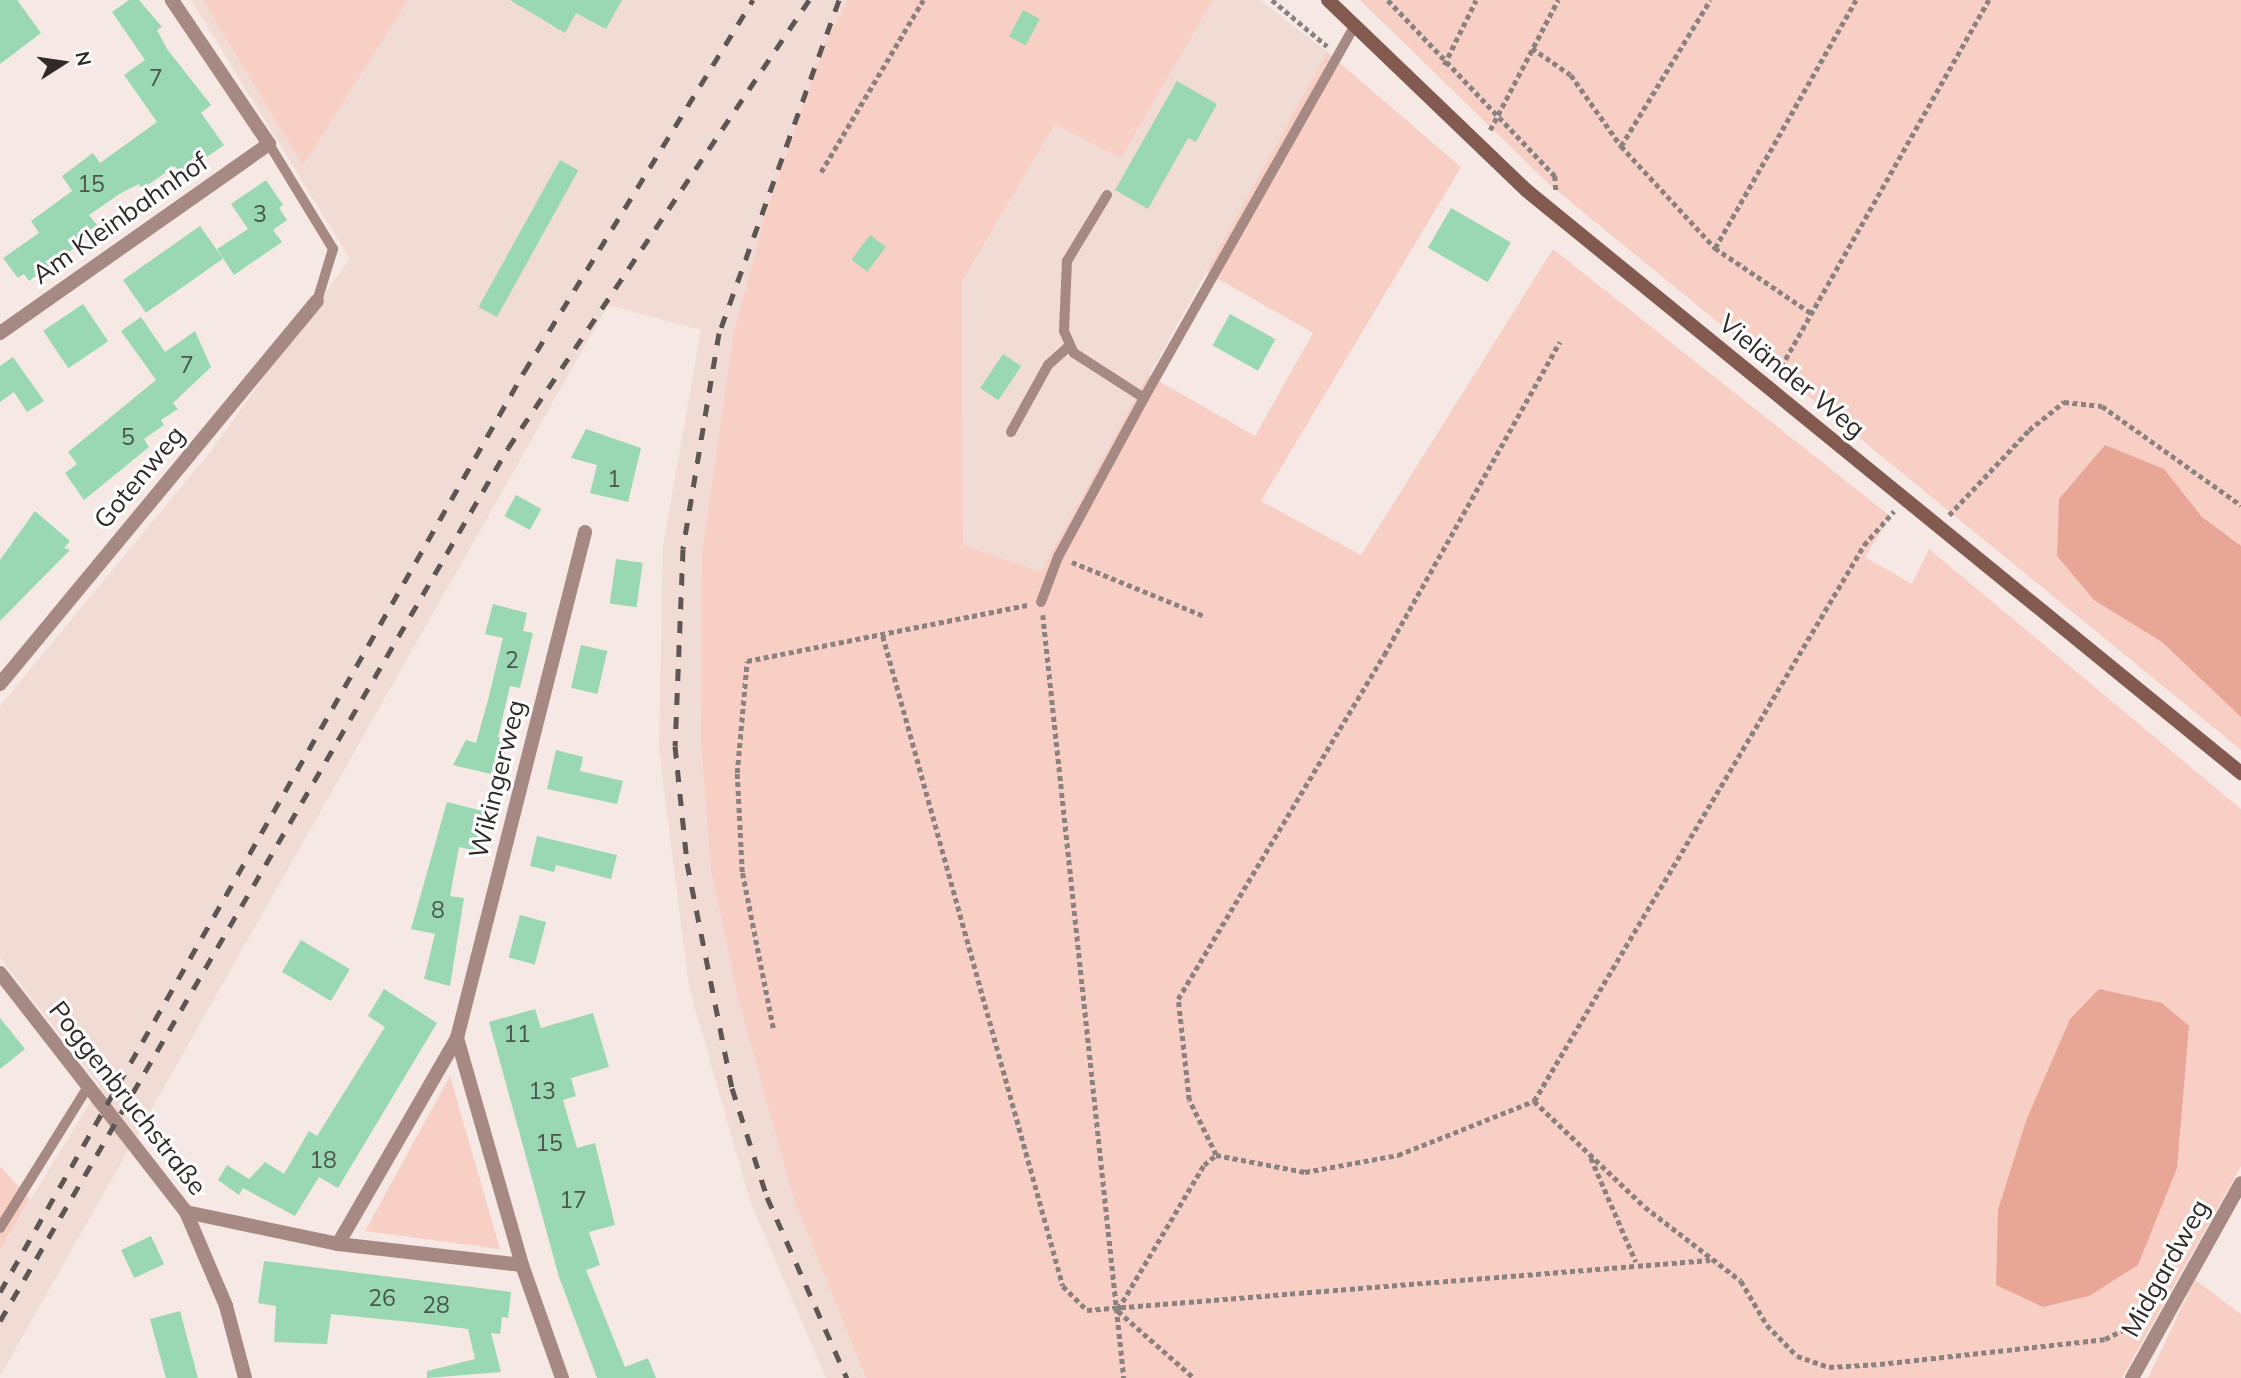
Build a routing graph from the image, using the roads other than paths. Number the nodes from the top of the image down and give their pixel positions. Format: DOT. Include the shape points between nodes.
graph roads {
  1 [pos="172,0"];
  2 [pos="1328,0"];
  3 [pos="1355,25"];
  4 [pos="269,144"];
  5 [pos="1107,195"];
  6 [pos="317,301"];
  7 [pos="0,333"];
  8 [pos="1068,347"];
  9 [pos="1144,398"];
  10 [pos="1011,432"];
  11 [pos="585,532"];
  12 [pos="1041,602"];
  13 [pos="0,684"];
  14 [pos="2241,773"];
  15 [pos="0,973"];
  16 [pos="457,1038"];
  17 [pos="89,1085"];
  18 [pos="2241,1184"];
  19 [pos="186,1212"];
  20 [pos="0,1228"];
  21 [pos="338,1244"];
  22 [pos="522,1265"];
  23 [pos="245,1378"];
  24 [pos="562,1378"];
  25 [pos="2132,1378"];
  1 -- 4 [label="street"];
  2 -- 3 [label="street, Vieländer Weg"];
  3 -- 9 [label="lane"];
  3 -- 14 [label="street, Vieländer Weg" via="1480,149 1549,209"];
  4 -- 6 [label="lane" via="333,249"];
  4 -- 7 [label="street, Am Kleinbahnhof"];
  5 -- 8 [label="lane" via="1068,261"];
  6 -- 13 [label="street, Gotenweg"];
  8 -- 9 [label="lane"];
  8 -- 10 [label="lane" via="1048,365"];
  9 -- 12 [label="lane" via="1058,557"];
  11 -- 16 [label="street, Wikingerweg"];
  15 -- 17 [label="street, Poggenbruchstraße"];
  16 -- 21 [label="street, Wikingerweg"];
  16 -- 22 [label="street"];
  17 -- 19 [label="street, Poggenbruchstraße"];
  17 -- 20 [label="lane"];
  18 -- 25 [label="street, Midgardweg"];
  19 -- 21 [label="street"];
  19 -- 23 [label="street, Poggenbruchstraße" via="226,1306"];
  21 -- 22 [label="street"];
  22 -- 24 [label="street"];
}
